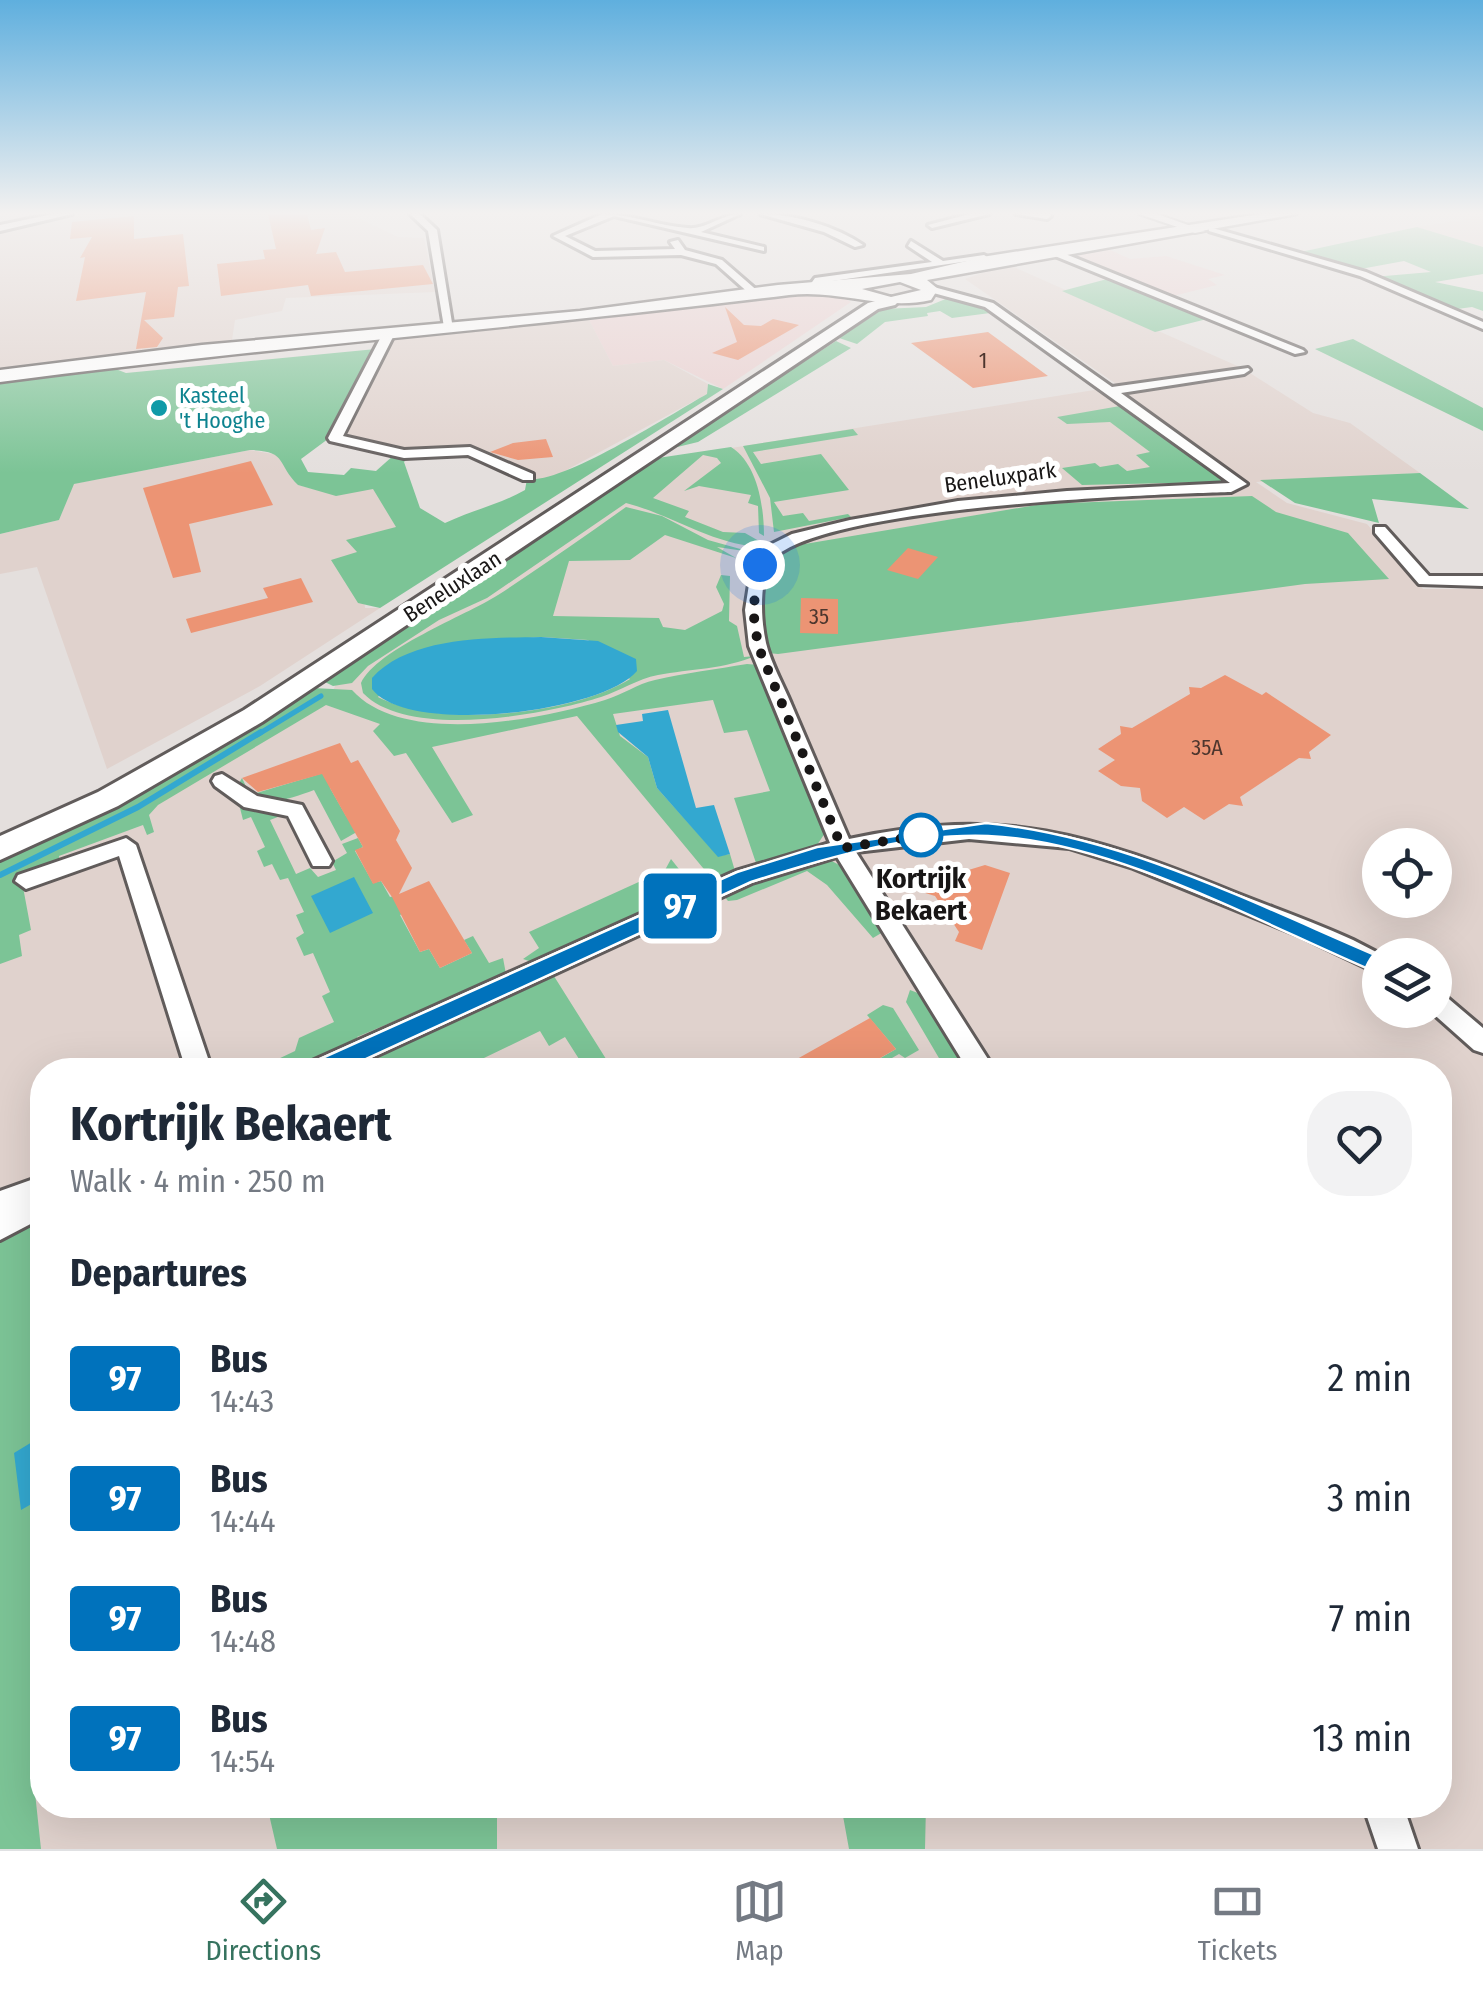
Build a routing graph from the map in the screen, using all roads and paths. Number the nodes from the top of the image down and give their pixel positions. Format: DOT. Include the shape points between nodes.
graph roads {
  1 [pos="444,300"];
  2 [pos="700,300"];
  3 [pos="863,300"];
  4 [pos="886,300"];
  5 [pos="894,300"];
  6 [pos="977,300"];
  7 [pos="1172,300"];
  8 [pos="1424,300"];
  9 [pos="890,302"];
  10 [pos="1483,326"];
  11 [pos="449,327"];
  12 [pos="389,333"];
  13 [pos="1299,352"];
  14 [pos="1244,370"];
  15 [pos="0,376"];
  16 [pos="1110,390"];
  17 [pos="528,477"];
  18 [pos="1380,530"];
  19 [pos="1483,582"];
  20 [pos="222,782"];
  21 [pos="0,830"];
  22 [pos="0,848"];
  23 [pos="842,848"];
  24 [pos="320,862"];
  25 [pos="26,881"];
  26 [pos="1362,957"];
  27 [pos="1452,1016"];
  28 [pos="1483,1043"];
  29 [pos="195,1058"];
  30 [pos="345,1058"];
  31 [pos="974,1058"];
  32 [pos="30,1194"];
  33 [pos="0,1204"];
  34 [pos="30,1210"];
  35 [pos="0,1226"];
  36 [pos="1388,1818"];
  37 [pos="1398,1849"];
  1 -- 11 [label="street"];
  2 -- 11 [label="main road"];
  3 -- 21 [label="main road, Beneluxlaan" via="786,358 274,690 140,767"];
  4 -- 9 [label="main road"];
  5 -- 9 [label="main road"];
  6 -- 16 [label="street, Beneluxpark"];
  7 -- 13 [label="street"];
  8 -- 10 [label="street"];
  9 -- 22 [label="main road, Beneluxlaan" via="873,306 253,716 108,799"];
  11 -- 12 [label="main road"];
  12 -- 15 [label="main road"];
  12 -- 17 [label="street" via="334,437 410,455 470,452"];
  14 -- 16 [label="street"];
  16 -- 23 [label="street, Beneluxpark" via="1239,485 982,502 797,537 763,560 753,610 758,646"];
  18 -- 19 [label="street" via="1426,581"];
  20 -- 24 [label="street" via="251,802 295,810"];
  23 -- 26 [label="street" via="986,830 1048,836 1146,866"];
  23 -- 30 [label="street" via="744,877"];
  23 -- 31 [label="street"];
  25 -- 29 [label="street" via="126,845"];
  27 -- 28 [label="street"];
  32 -- 33 [label="street"];
  34 -- 35 [label="street"];
  36 -- 37 [label="street"];
}
